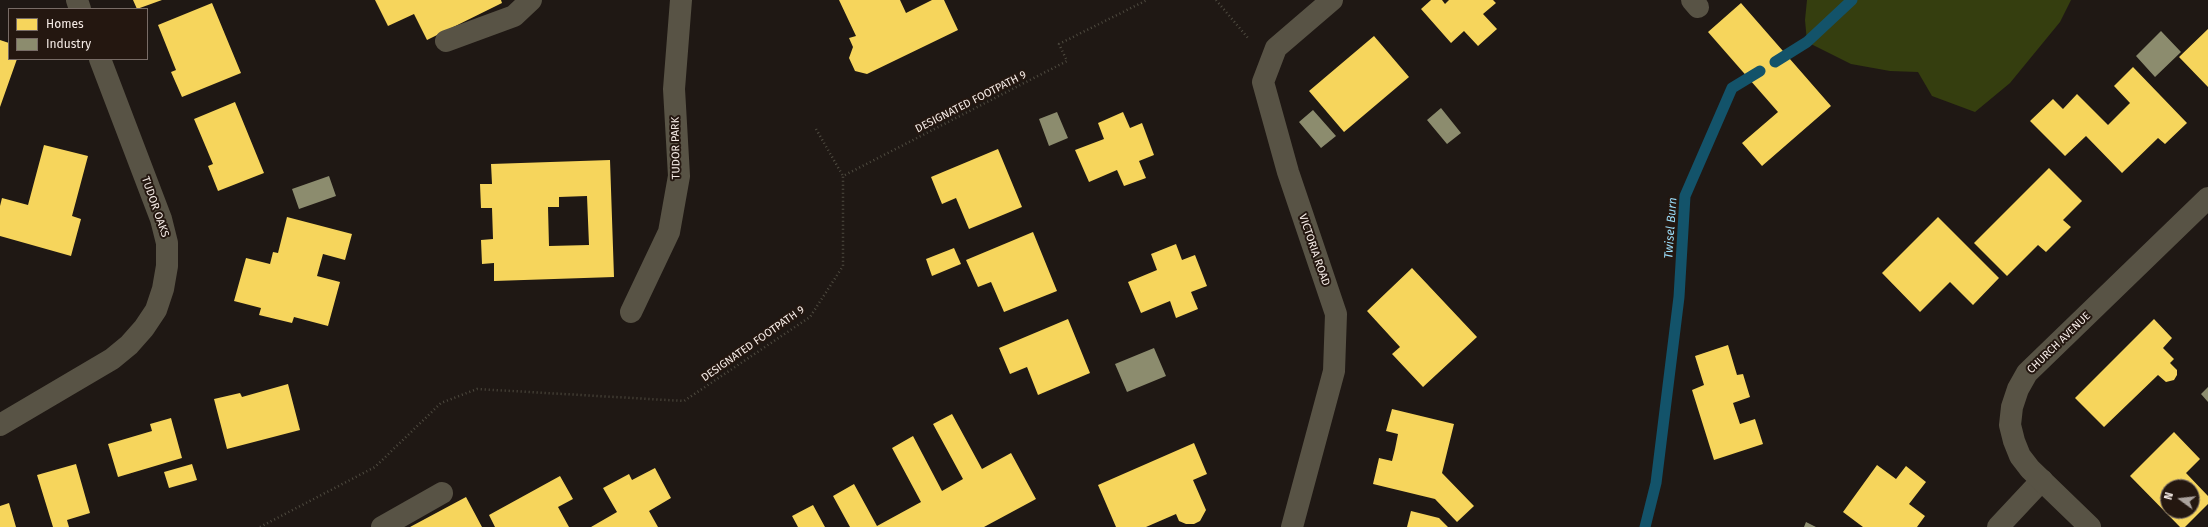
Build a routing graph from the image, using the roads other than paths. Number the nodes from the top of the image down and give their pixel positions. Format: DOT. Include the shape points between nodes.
graph roads {
  1 [pos="531,0"];
  2 [pos="681,0"];
  3 [pos="1332,0"];
  4 [pos="446,41"];
  5 [pos="100,60"];
  6 [pos="2208,198"];
  7 [pos="631,312"];
  8 [pos="0,424"];
  9 [pos="2042,480"];
  10 [pos="442,493"];
  11 [pos="382,527"];
  12 [pos="1292,527"];
  13 [pos="1998,527"];
  14 [pos="2090,527"];
  1 -- 4 [label="street" via="514,16"];
  2 -- 7 [label="street, TUDOR PARK" via="674,89 679,176 669,232"];
  3 -- 12 [label="street, VICTORIA ROAD" via="1276,48 1263,82 1288,172 1336,314 1334,371"];
  5 -- 8 [label="street, TUDOR OAKS" via="161,220 167,243 163,289 156,310 129,345 112,359"];
  6 -- 9 [label="street, CHURCH AVENUE" via="2027,373 2012,407 2010,425 2014,441 2030,469"];
  9 -- 13 [label="street"];
  9 -- 14 [label="street, CHURCH AVENUE"];
  10 -- 11 [label="street"];
}
